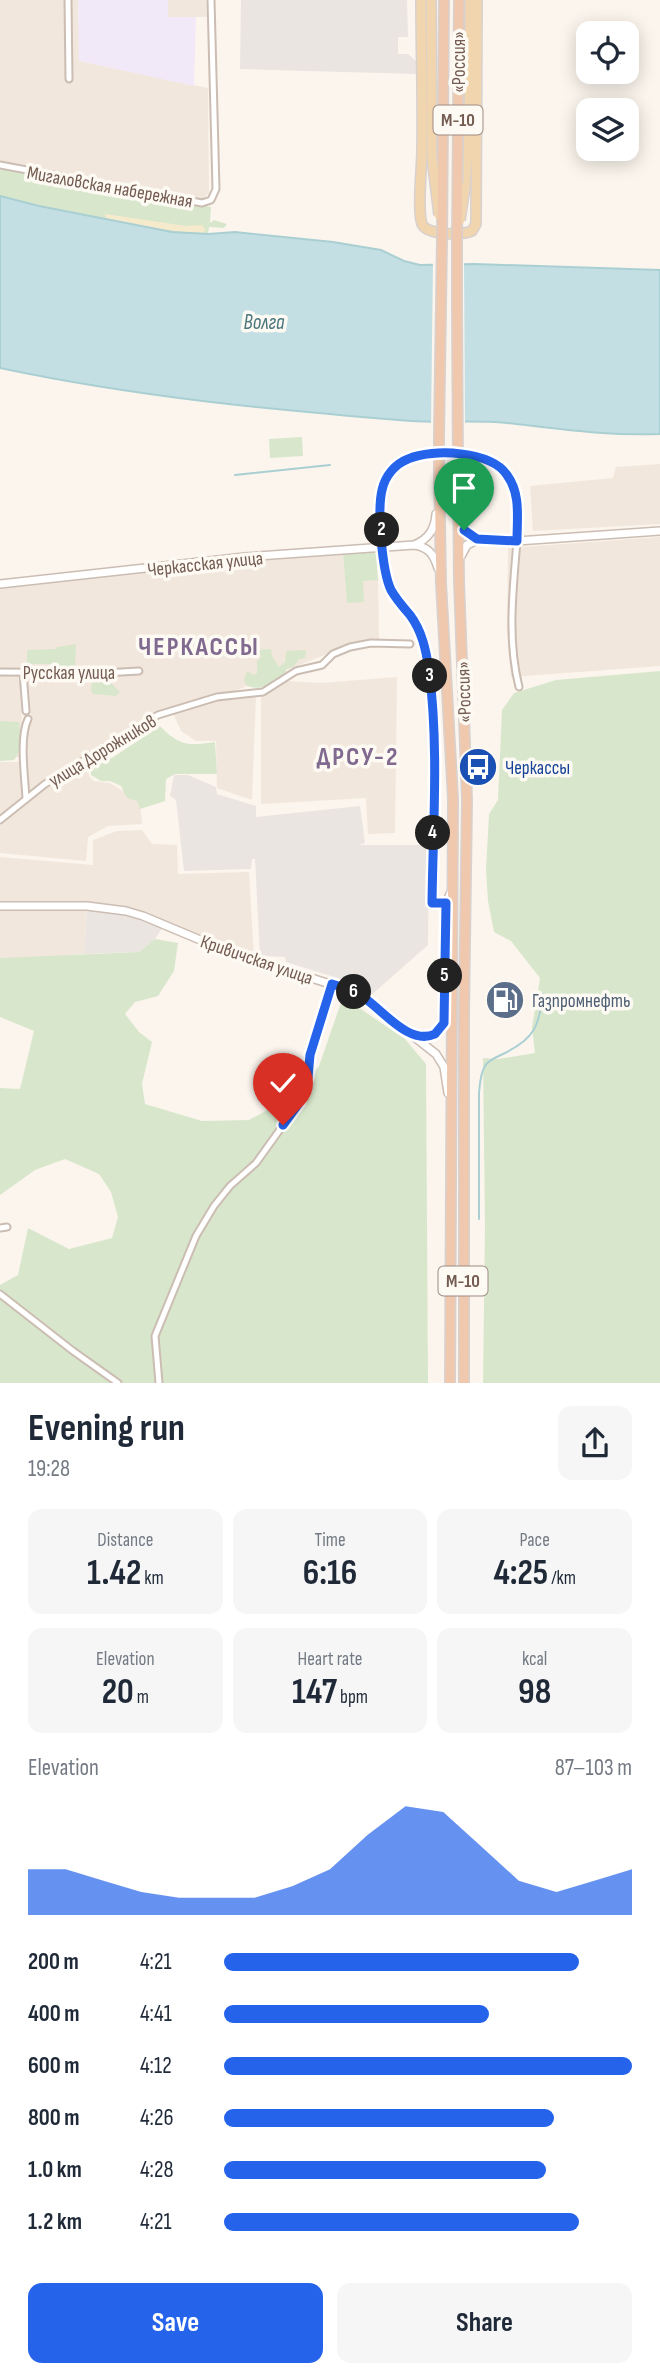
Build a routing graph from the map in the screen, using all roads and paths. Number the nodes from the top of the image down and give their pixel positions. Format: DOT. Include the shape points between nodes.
graph roads {
  1 [pos="68,0"];
  2 [pos="211,0"];
  3 [pos="421,0"];
  4 [pos="431,0"];
  5 [pos="444,0"];
  6 [pos="459,0"];
  7 [pos="470,0"];
  8 [pos="477,0"];
  9 [pos="69,79"];
  10 [pos="0,165"];
  11 [pos="442,239"];
  12 [pos="457,239"];
  13 [pos="439,483"];
  14 [pos="458,484"];
  15 [pos="660,531"];
  16 [pos="479,539"];
  17 [pos="517,541"];
  18 [pos="410,545"];
  19 [pos="383,547"];
  20 [pos="458,582"];
  21 [pos="441,583"];
  22 [pos="0,584"];
  23 [pos="410,644"];
  24 [pos="139,671"];
  25 [pos="23,672"];
  26 [pos="0,673"];
  27 [pos="519,687"];
  28 [pos="26,711"];
  29 [pos="28,719"];
  30 [pos="26,799"];
  31 [pos="0,820"];
  32 [pos="452,890"];
  33 [pos="446,903"];
  34 [pos="0,906"];
  35 [pos="332,984"];
  36 [pos="407,1031"];
  37 [pos="451,1111"];
  38 [pos="8,1227"];
  39 [pos="0,1228"];
  40 [pos="0,1294"];
  41 [pos="118,1383"];
  42 [pos="159,1383"];
  43 [pos="450,1383"];
  44 [pos="464,1383"];
  1 -- 9 [label="street"];
  2 -- 10 [label="street, Мигаловская набережная" via="215,193 209,201"];
  3 -- 8 [label="main road" via="422,222 430,232 464,233 476,224"];
  4 -- 11 [label="main road, bridge" via="430,134"];
  5 -- 11 [label="highway, «Россия» / М-10, bridge"];
  6 -- 12 [label="highway, «Россия» / М-10, bridge"];
  7 -- 12 [label="main road, bridge" via="470,134"];
  11 -- 13 [label="highway, «Россия» / М-10, bridge"];
  12 -- 14 [label="highway, «Россия» / М-10, bridge"];
  13 -- 18 [label="street" via="434,527 426,538"];
  13 -- 21 [label="highway, «Россия» / М-10"];
  14 -- 16 [label="street" via="462,527"];
  14 -- 20 [label="highway, «Россия» / М-10"];
  15 -- 17 [label="street"];
  16 -- 17 [label="street"];
  16 -- 20 [label="street" via="462,551"];
  17 -- 19 [label="street" via="517,500 506,473 482,457 437,454 409,458 387,478 381,497"];
  17 -- 27 [label="street" via="512,630"];
  18 -- 19 [label="street, Черкасская улица"];
  18 -- 21 [label="street" via="433,554"];
  19 -- 22 [label="street, Черкасская улица"];
  19 -- 33 [label="street" via="389,585 415,622 426,649 433,719 432,903"];
  20 -- 44 [label="highway, «Россия» / М-10" via="467,800"];
  21 -- 32 [label="highway, «Россия» / М-10" via="453,799"];
  23 -- 30 [label="street, улица Дорожников" via="349,646 322,665 296,671 263,692 217,697 158,715"];
  24 -- 25 [label="street, Русская улица"];
  25 -- 26 [label="street, Русская улица"];
  25 -- 28 [label="street"];
  29 -- 30 [label="street"];
  30 -- 31 [label="street, улица Дорожников"];
  32 -- 33 [label="street"];
  32 -- 37 [label="highway, «Россия» / М-10"];
  33 -- 36 [label="street" via="444,1023 430,1036"];
  34 -- 35 [label="street, Кривичская улица" via="126,911 229,952"];
  35 -- 36 [label="street, Кривичская улица" via="365,998"];
  35 -- 42 [label="street" via="299,1103 256,1163 214,1206 196,1236 155,1336"];
  36 -- 37 [label="street, Кривичская улица" via="442,1061"];
  37 -- 43 [label="highway, «Россия» / М-10"];
  38 -- 39 [label="street"];
  40 -- 41 [label="street"];
}
